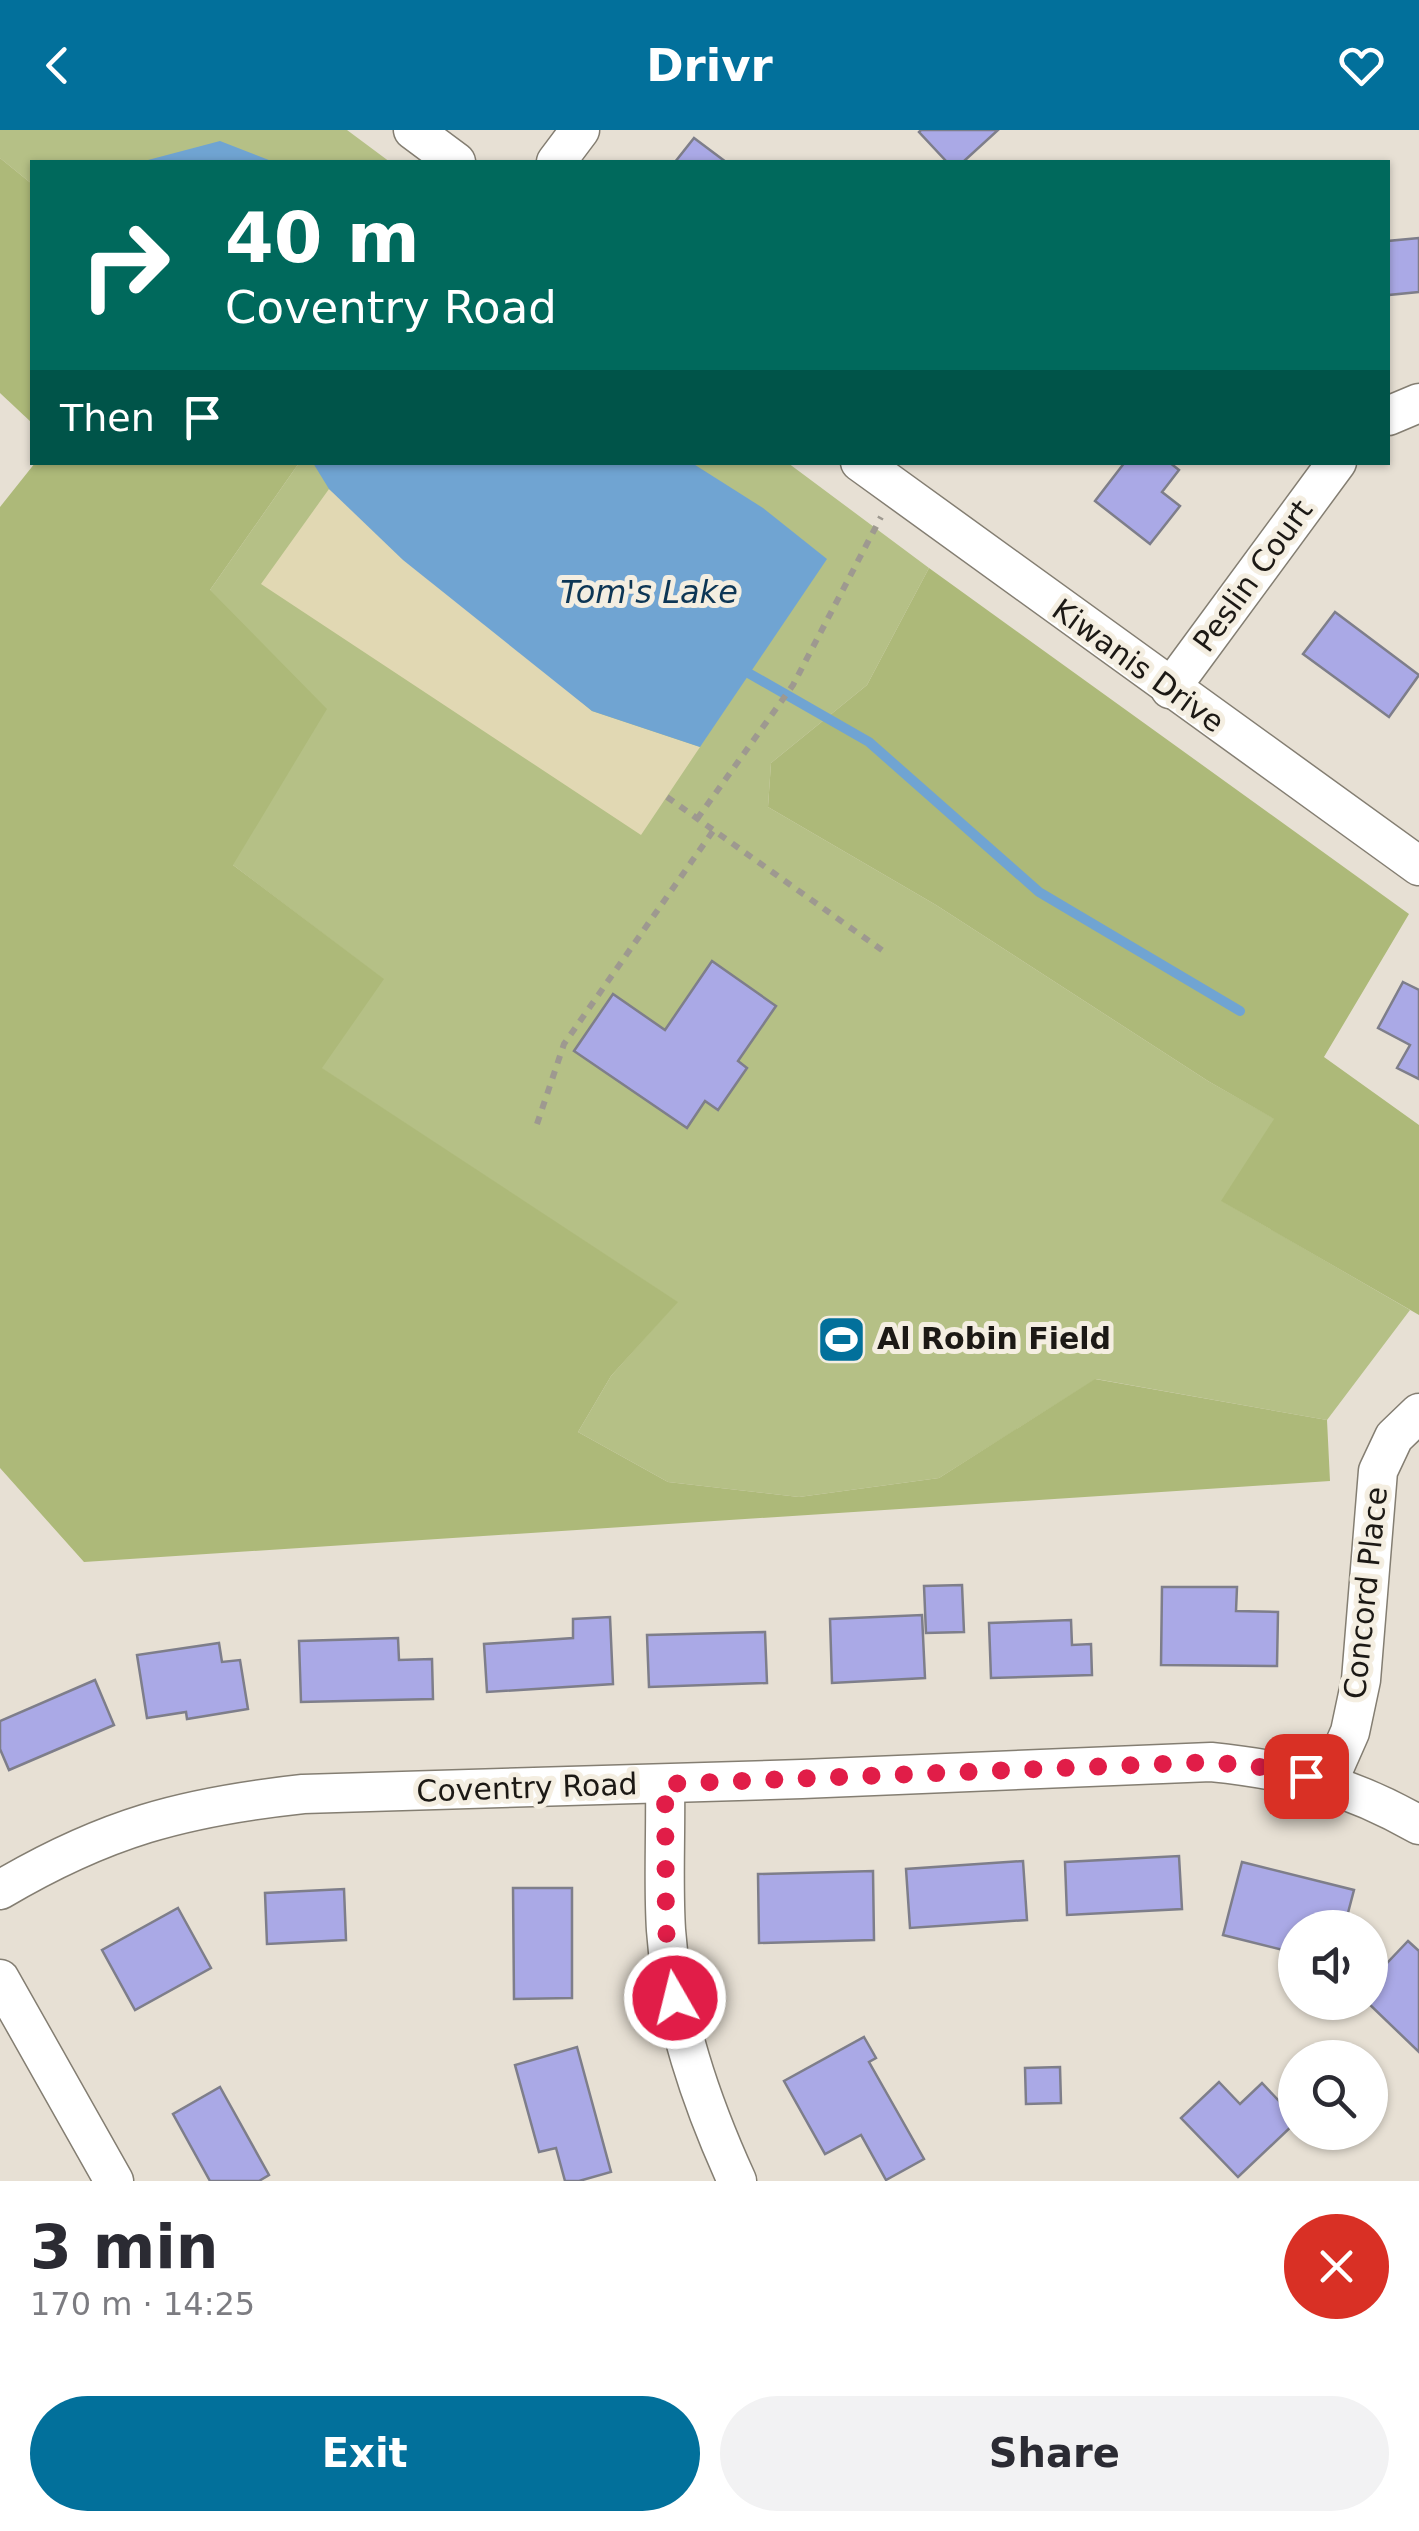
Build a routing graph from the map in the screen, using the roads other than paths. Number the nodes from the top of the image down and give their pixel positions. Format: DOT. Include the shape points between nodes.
graph roads {
  1 [pos="413,130"];
  2 [pos="580,130"];
  3 [pos="453,160"];
  4 [pos="558,160"];
  5 [pos="1419,403"];
  6 [pos="1390,415"];
  7 [pos="864,465"];
  8 [pos="1335,465"];
  9 [pos="1170,689"];
  10 [pos="1419,866"];
  11 [pos="1419,1413"];
  12 [pos="1328,1782"];
  13 [pos="665,1784"];
  14 [pos="1419,1824"];
  15 [pos="0,1890"];
  16 [pos="0,1979"];
  17 [pos="114,2181"];
  18 [pos="736,2181"];
  1 -- 3 [label="street"];
  2 -- 4 [label="street"];
  5 -- 6 [label="street"];
  7 -- 9 [label="street, Kiwanis Drive"];
  8 -- 9 [label="street, Peslin Court"];
  9 -- 10 [label="street, Kiwanis Drive"];
  11 -- 12 [label="street, Concord Place" via="1394,1438 1378,1471 1362,1680 1350,1732"];
  12 -- 13 [label="street, Coventry Road" via="1211,1762"];
  12 -- 14 [label="street, Coventry Road"];
  13 -- 15 [label="street, Coventry Road" via="227,1802 106,1835"];
  13 -- 18 [label="street" via="666,1930 675,1998 691,2065"];
  16 -- 17 [label="street"];
}
